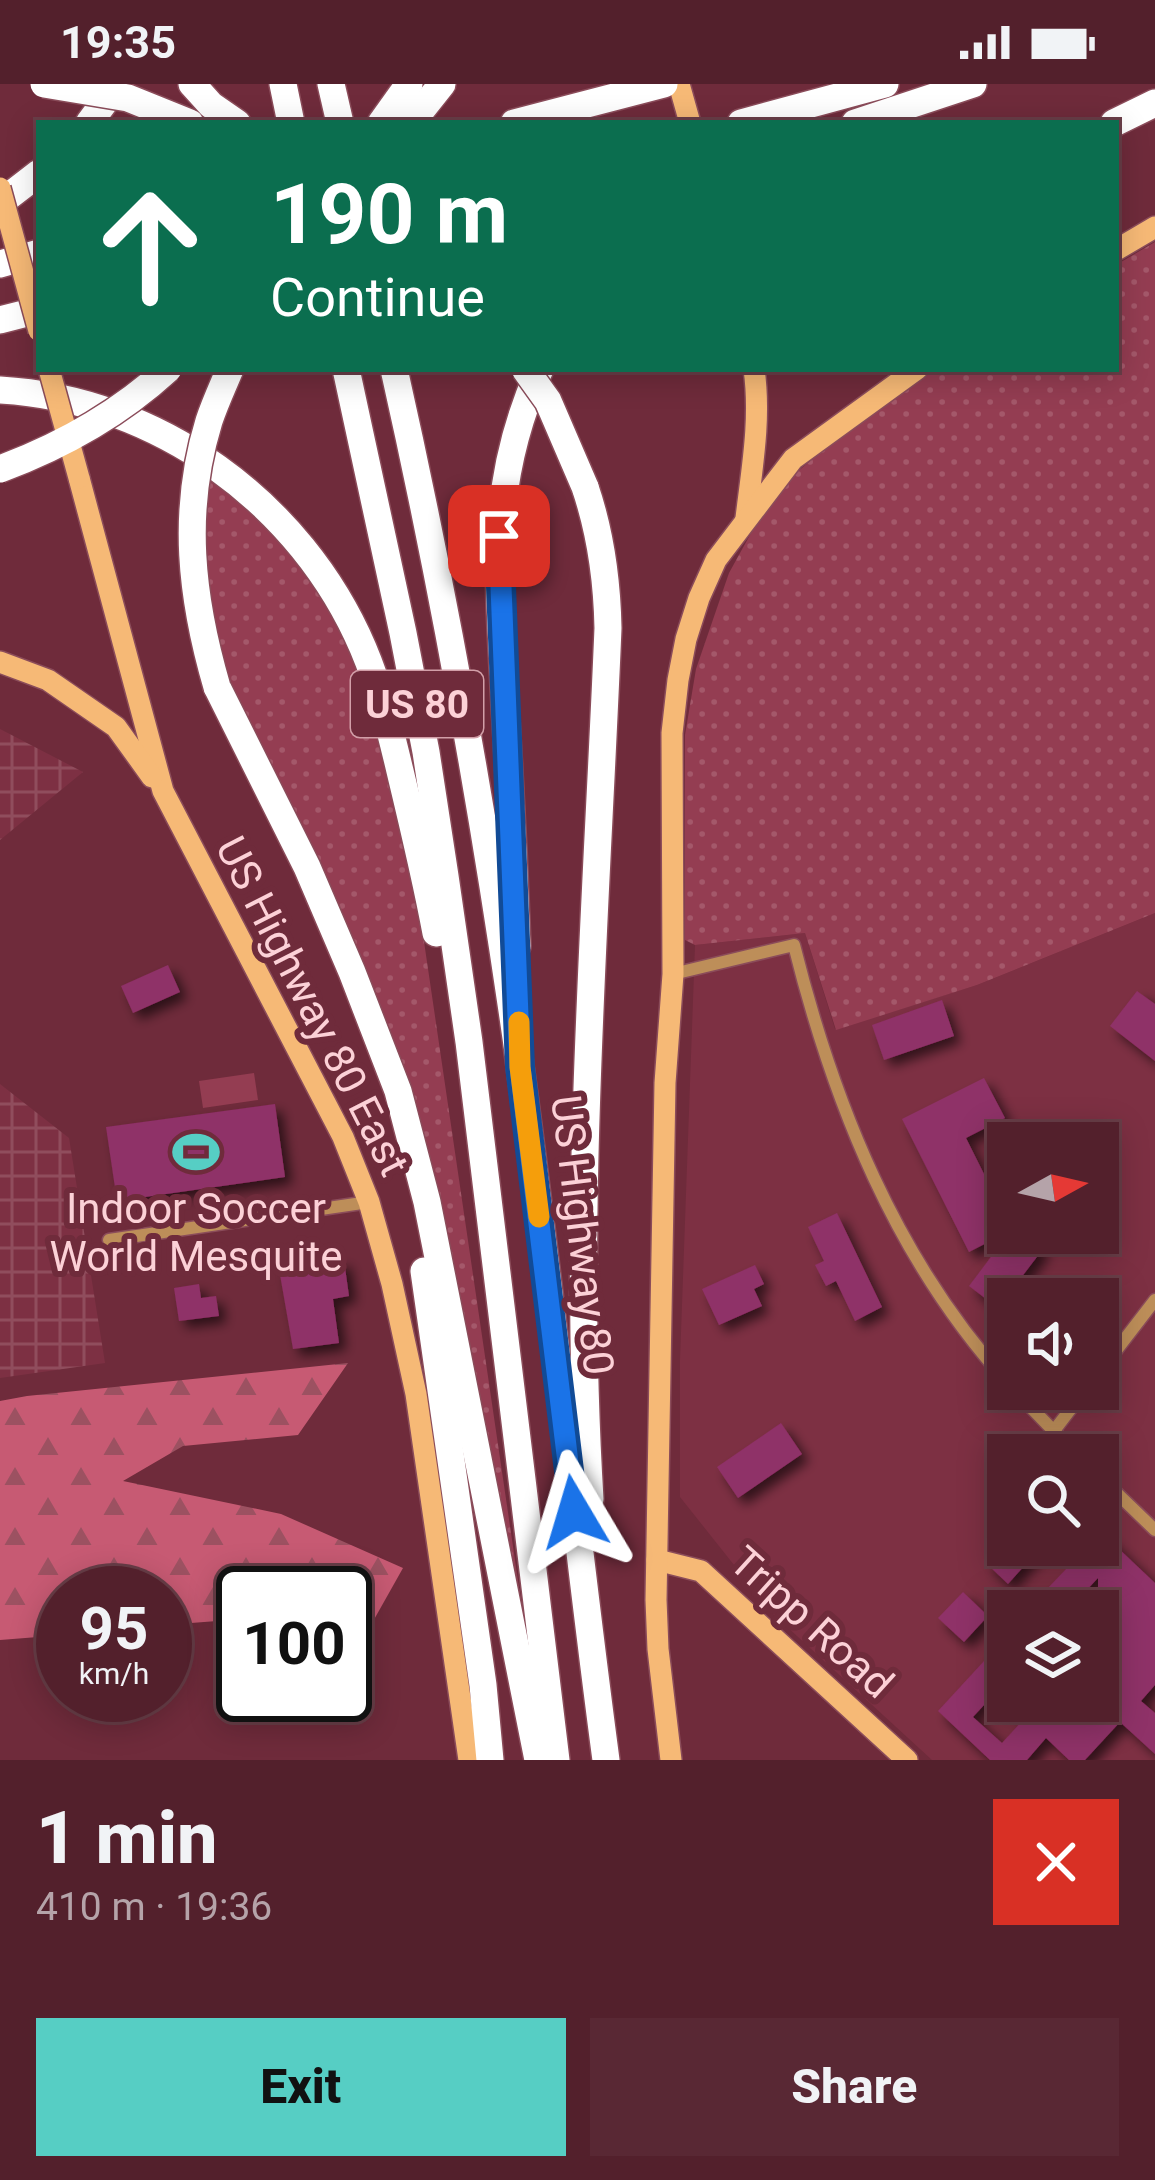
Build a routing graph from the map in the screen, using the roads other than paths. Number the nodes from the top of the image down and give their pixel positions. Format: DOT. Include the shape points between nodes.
graph roads {
  1 [pos="44,84"];
  2 [pos="118,84"];
  3 [pos="192,84"];
  4 [pos="283,84"];
  5 [pos="331,84"];
  6 [pos="409,84"];
  7 [pos="442,84"];
  8 [pos="664,84"];
  9 [pos="679,84"];
  10 [pos="885,84"];
  11 [pos="973,84"];
  12 [pos="1155,103"];
  13 [pos="91,120"];
  14 [pos="183,120"];
  15 [pos="233,120"];
  16 [pos="290,120"];
  17 [pos="339,120"];
  18 [pos="383,120"];
  19 [pos="413,120"];
  20 [pos="526,120"];
  21 [pos="689,120"];
  22 [pos="752,120"];
  23 [pos="864,120"];
  24 [pos="1119,121"];
  25 [pos="36,175"];
  26 [pos="0,188"];
  27 [pos="0,203"];
  28 [pos="1155,227"];
  29 [pos="1119,248"];
  30 [pos="36,254"];
  31 [pos="0,264"];
  32 [pos="36,311"];
  33 [pos="0,320"];
  34 [pos="36,320"];
  35 [pos="51,372"];
  36 [pos="165,372"];
  37 [pos="229,372"];
  38 [pos="347,372"];
  39 [pos="395,372"];
  40 [pos="527,372"];
  41 [pos="538,372"];
  42 [pos="754,372"];
  43 [pos="912,372"];
  44 [pos="0,390"];
  45 [pos="0,469"];
  46 [pos="746,519"];
  47 [pos="0,662"];
  48 [pos="163,791"];
  49 [pos="673,974"];
  50 [pos="372,1026"];
  51 [pos="469,1042"];
  52 [pos="520,1067"];
  53 [pos="369,1202"];
  54 [pos="109,1240"];
  55 [pos="1155,1300"];
  56 [pos="1119,1347"];
  57 [pos="987,1360"];
  58 [pos="1033,1410"];
  59 [pos="1070,1410"];
  60 [pos="1053,1432"];
  61 [pos="1119,1495"];
  62 [pos="1155,1530"];
  63 [pos="657,1560"];
  64 [pos="590,1642"];
  65 [pos="469,1760"];
  66 [pos="490,1760"];
  67 [pos="538,1760"];
  68 [pos="556,1760"];
  69 [pos="606,1760"];
  70 [pos="671,1760"];
  71 [pos="907,1760"];
  1 -- 14 [label="highway, bridge" via="128,98"];
  2 -- 13 [label="highway"];
  3 -- 15 [label="highway"];
  4 -- 16 [label="highway"];
  5 -- 17 [label="highway"];
  6 -- 18 [label="highway"];
  7 -- 19 [label="highway"];
  8 -- 20 [label="highway"];
  9 -- 21 [label="main road"];
  10 -- 22 [label="highway"];
  11 -- 23 [label="highway"];
  12 -- 24 [label="highway"];
  25 -- 27 [label="highway"];
  26 -- 34 [label="main road, bridge"];
  28 -- 29 [label="main road"];
  30 -- 31 [label="highway"];
  32 -- 33 [label="highway"];
  35 -- 48 [label="main road, US Highway 80 East, bridge"];
  36 -- 45 [label="highway, bridge" via="95,425"];
  37 -- 50 [label="highway, bridge" via="208,423 194,500 201,632 217,687 308,867"];
  38 -- 51 [label="highway, US 80" via="426,752"];
  39 -- 52 [label="highway, US Highway 80 / US 80" via="450,635"];
  40 -- 64 [label="highway, bridge" via="548,401 597,522 608,628 583,1244 595,1582"];
  41 -- 52 [label="highway" via="509,455 499,536"];
  42 -- 46 [label="main road"];
  43 -- 46 [label="main road" via="793,459"];
  44 -- 51 [label="highway" via="75,401 168,437 247,490 323,574 378,687 448,987"];
  46 -- 49 [label="main road" via="699,598 678,680"];
  47 -- 48 [label="main road" via="48,680 116,727"];
  48 -- 53 [label="main road, US Highway 80 East"];
  49 -- 57 [label="street" via="794,945 836,1085 887,1209"];
  49 -- 63 [label="main road" via="664,1083"];
  50 -- 66 [label="highway" via="416,1216"];
  50 -- 67 [label="highway" via="423,1184"];
  51 -- 68 [label="highway, US 80"];
  52 -- 64 [label="highway, US Highway 80 / US 80"];
  53 -- 54 [label="street"];
  53 -- 65 [label="main road, US Highway 80 East" via="416,1394"];
  55 -- 56 [label="street"];
  58 -- 60 [label="street"];
  59 -- 60 [label="street"];
  61 -- 62 [label="street"];
  63 -- 70 [label="main road"];
  63 -- 71 [label="main road, Tripp Road" via="705,1574"];
  64 -- 69 [label="highway, US Highway 80 / US 80"];
}
